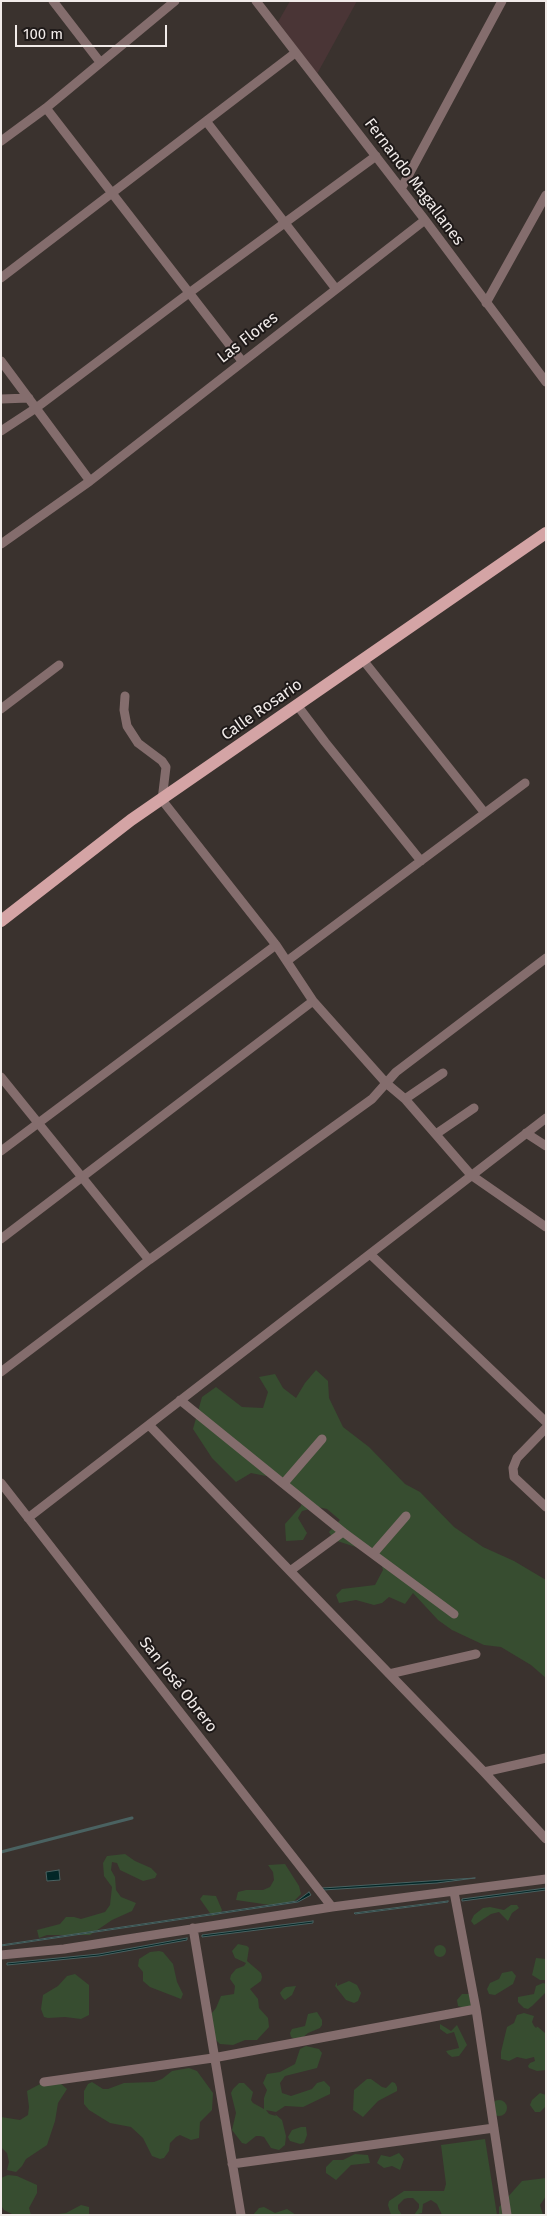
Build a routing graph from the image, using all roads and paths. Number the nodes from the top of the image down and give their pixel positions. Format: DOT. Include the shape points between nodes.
graph roads {
  1 [pos="54,1"];
  2 [pos="174,1"];
  3 [pos="256,1"];
  4 [pos="502,1"];
  5 [pos="295,53"];
  6 [pos="100,62"];
  7 [pos="46,108"];
  8 [pos="206,121"];
  9 [pos="1,141"];
  10 [pos="376,156"];
  11 [pos="401,189"];
  12 [pos="112,193"];
  13 [pos="546,195"];
  14 [pos="425,220"];
  15 [pos="285,222"];
  16 [pos="1,278"];
  17 [pos="336,289"];
  18 [pos="189,293"];
  19 [pos="486,303"];
  20 [pos="1,361"];
  21 [pos="242,361"];
  22 [pos="546,382"];
  23 [pos="29,398"];
  24 [pos="1,399"];
  25 [pos="36,408"];
  26 [pos="1,431"];
  27 [pos="90,481"];
  28 [pos="546,533"];
  29 [pos="1,544"];
  30 [pos="363,660"];
  31 [pos="58,665"];
  32 [pos="126,696"];
  33 [pos="297,705"];
  34 [pos="1,709"];
  35 [pos="525,783"];
  36 [pos="162,800"];
  37 [pos="484,812"];
  38 [pos="421,861"];
  39 [pos="1,921"];
  40 [pos="276,945"];
  41 [pos="287,961"];
  42 [pos="544,963"];
  43 [pos="313,1001"];
  44 [pos="443,1074"];
  45 [pos="1,1077"];
  46 [pos="386,1083"];
  47 [pos="405,1099"];
  48 [pos="474,1108"];
  49 [pos="546,1118"];
  50 [pos="38,1123"];
  51 [pos="526,1133"];
  52 [pos="436,1134"];
  53 [pos="546,1146"];
  54 [pos="1,1151"];
  55 [pos="471,1176"];
  56 [pos="82,1177"];
  57 [pos="546,1227"];
  58 [pos="1,1239"];
  59 [pos="370,1254"];
  60 [pos="149,1260"];
  61 [pos="1,1372"];
  62 [pos="180,1400"];
  63 [pos="546,1422"];
  64 [pos="149,1425"];
  65 [pos="546,1428"];
  66 [pos="322,1439"];
  67 [pos="1,1483"];
  68 [pos="284,1483"];
  69 [pos="546,1508"];
  70 [pos="406,1516"];
  71 [pos="28,1518"];
  72 [pos="343,1532"];
  73 [pos="373,1554"];
  74 [pos="290,1572"];
  75 [pos="454,1614"];
  76 [pos="476,1654"];
  77 [pos="389,1674"];
  78 [pos="546,1758"];
  79 [pos="484,1772"];
  80 [pos="546,1839"];
  81 [pos="546,1880"];
  82 [pos="454,1892"];
  83 [pos="332,1907"];
  84 [pos="192,1928"];
  85 [pos="1,1955"];
  86 [pos="476,2009"];
  87 [pos="213,2058"];
  88 [pos="44,2082"];
  89 [pos="494,2128"];
  90 [pos="232,2164"];
  91 [pos="241,2215"];
  92 [pos="507,2215"];
  1 -- 6 [label="street"];
  2 -- 6 [label="street"];
  3 -- 5 [label="street, Fernando Magallanes"];
  4 -- 11 [label="street"];
  5 -- 8 [label="street"];
  5 -- 10 [label="street, Fernando Magallanes"];
  6 -- 7 [label="street"];
  7 -- 9 [label="street"];
  7 -- 12 [label="street"];
  8 -- 12 [label="street"];
  8 -- 15 [label="street"];
  10 -- 11 [label="street, Fernando Magallanes"];
  10 -- 15 [label="street"];
  11 -- 14 [label="street, Fernando Magallanes"];
  12 -- 16 [label="street"];
  12 -- 18 [label="street"];
  13 -- 19 [label="street"];
  14 -- 17 [label="street, Las Flores"];
  14 -- 19 [label="street, Fernando Magallanes"];
  15 -- 17 [label="street"];
  15 -- 18 [label="street"];
  17 -- 21 [label="street, Las Flores"];
  18 -- 21 [label="street"];
  18 -- 25 [label="street"];
  19 -- 22 [label="street, Fernando Magallanes"];
  20 -- 23 [label="street"];
  21 -- 27 [label="street, Las Flores"];
  23 -- 24 [label="street"];
  23 -- 25 [label="street"];
  25 -- 26 [label="street"];
  25 -- 27 [label="street"];
  27 -- 29 [label="street, Las Flores"];
  28 -- 30 [label="main road, Calle Rosario"];
  30 -- 33 [label="main road, Calle Rosario"];
  30 -- 37 [label="street"];
  31 -- 34 [label="street"];
  32 -- 36 [label="street" via="124,710 131,732 138,743 166,767"];
  33 -- 36 [label="main road, Calle Rosario"];
  33 -- 38 [label="street"];
  35 -- 37 [label="street"];
  36 -- 39 [label="main road, Calle Rosario" via="131,820"];
  36 -- 40 [label="street"];
  37 -- 38 [label="street"];
  38 -- 41 [label="street"];
  40 -- 41 [label="street"];
  40 -- 50 [label="street"];
  41 -- 43 [label="street"];
  42 -- 46 [label="street" via="396,1072"];
  43 -- 46 [label="street"];
  43 -- 56 [label="street"];
  44 -- 47 [label="street"];
  45 -- 50 [label="street"];
  46 -- 47 [label="street"];
  46 -- 60 [label="street" via="372,1099"];
  47 -- 52 [label="street"];
  48 -- 52 [label="street"];
  49 -- 51 [label="street"];
  50 -- 54 [label="street"];
  50 -- 56 [label="street"];
  51 -- 53 [label="street"];
  51 -- 55 [label="street"];
  52 -- 55 [label="street"];
  55 -- 57 [label="street"];
  55 -- 59 [label="street"];
  56 -- 58 [label="street"];
  56 -- 60 [label="street"];
  59 -- 62 [label="street"];
  59 -- 63 [label="street"];
  60 -- 61 [label="street"];
  62 -- 64 [label="street"];
  62 -- 68 [label="street"];
  64 -- 71 [label="street"];
  64 -- 74 [label="street"];
  65 -- 69 [label="street" via="517,1458 513,1468 514,1477"];
  66 -- 68 [label="street"];
  67 -- 71 [label="street, San José Obrero"];
  68 -- 72 [label="street"];
  70 -- 73 [label="street"];
  71 -- 83 [label="street, San José Obrero"];
  72 -- 73 [label="street"];
  72 -- 74 [label="street"];
  73 -- 75 [label="street"];
  74 -- 77 [label="street"];
  76 -- 77 [label="street"];
  77 -- 79 [label="street"];
  78 -- 79 [label="street"];
  79 -- 80 [label="street"];
  81 -- 82 [label="street"];
  82 -- 83 [label="street"];
  82 -- 86 [label="street"];
  83 -- 84 [label="street"];
  84 -- 85 [label="street" via="64,1949"];
  84 -- 87 [label="street"];
  86 -- 87 [label="street"];
  86 -- 89 [label="street"];
  87 -- 88 [label="street"];
  87 -- 90 [label="street"];
  89 -- 90 [label="street"];
  89 -- 92 [label="street"];
  90 -- 91 [label="street"];
}
